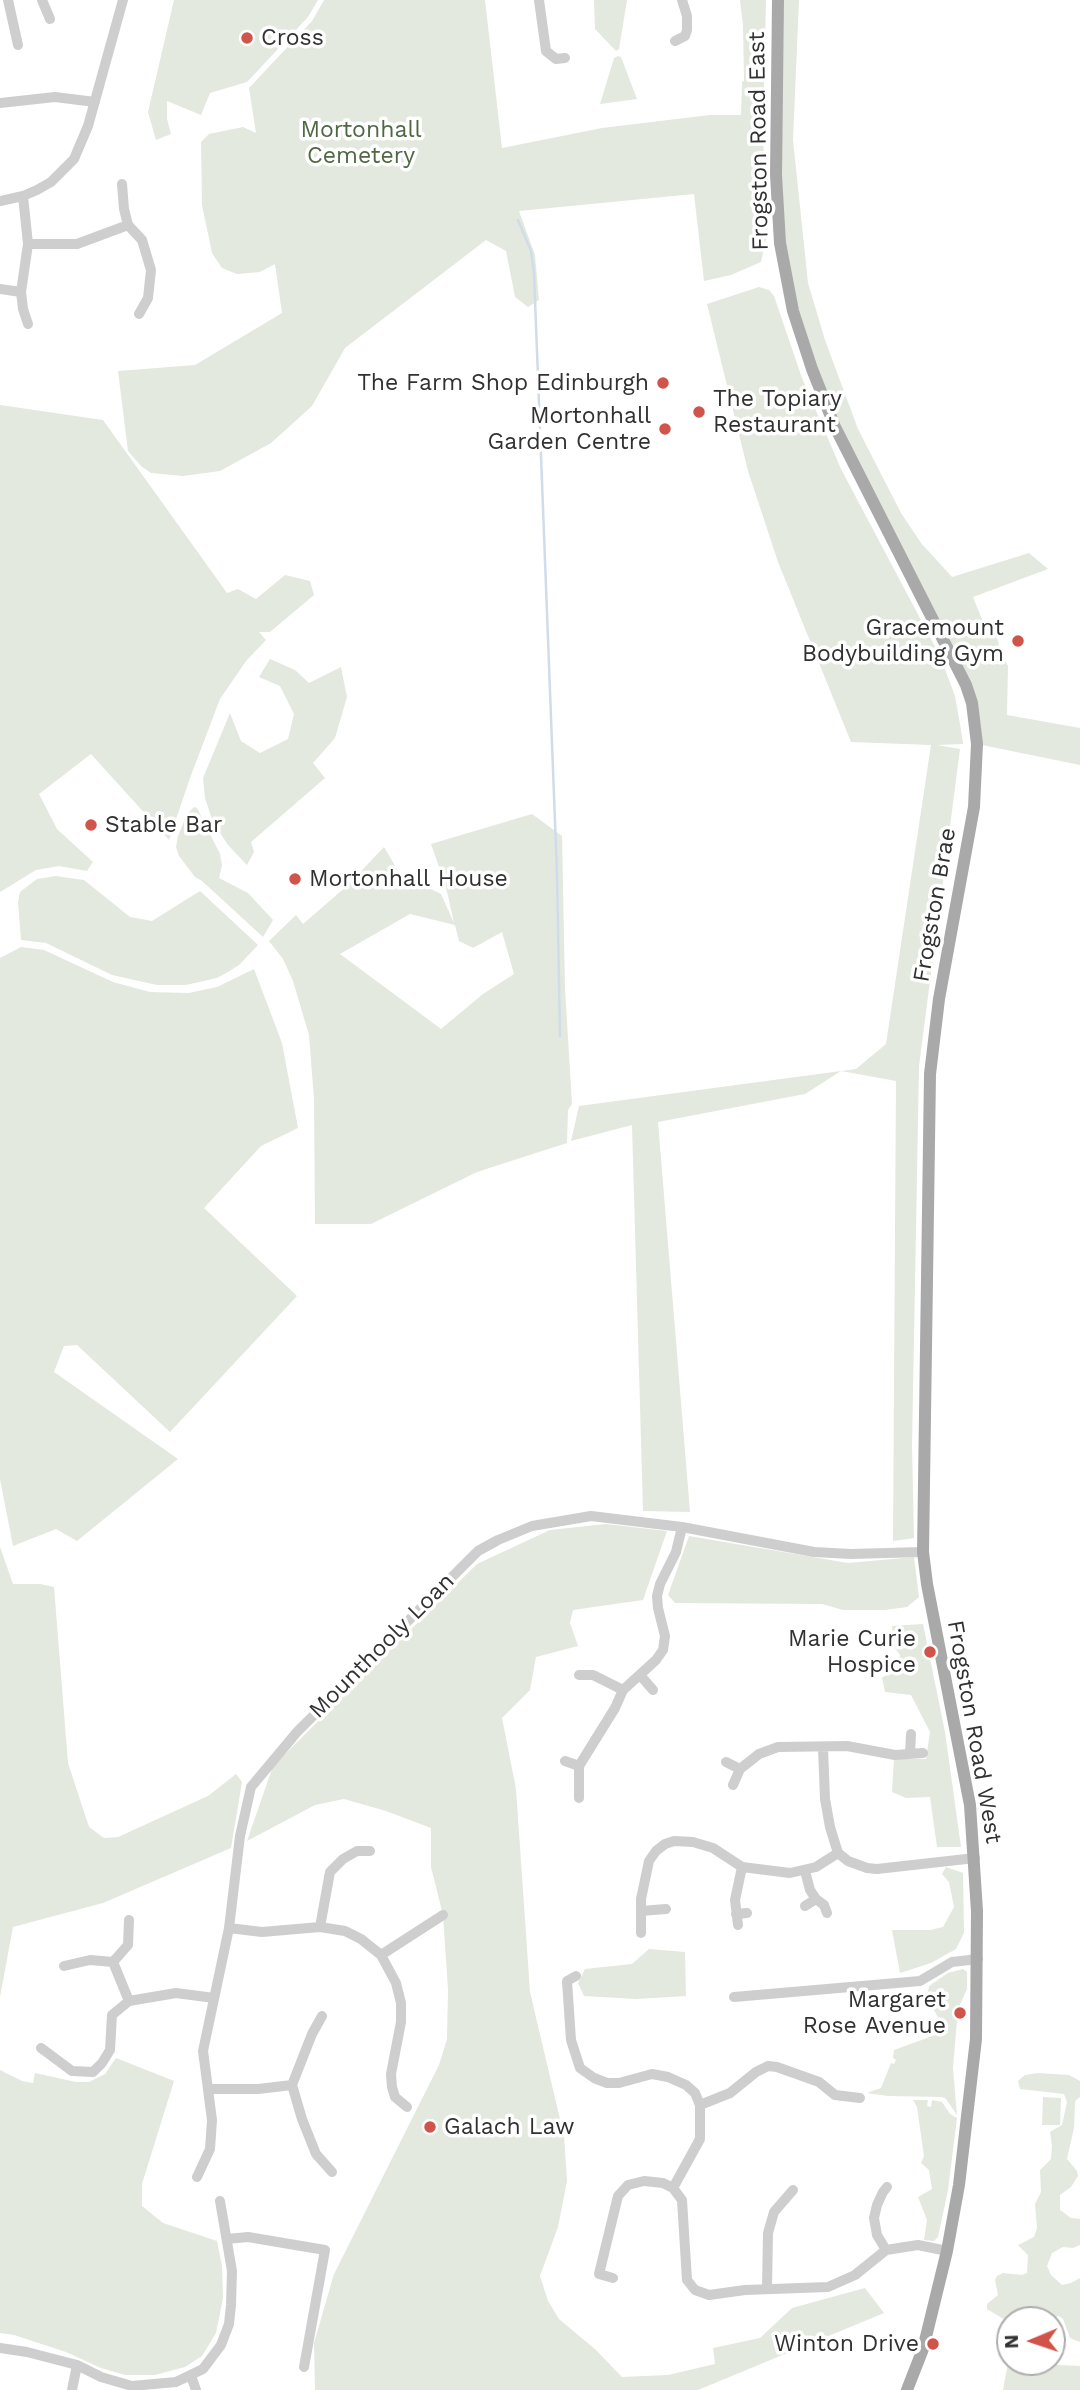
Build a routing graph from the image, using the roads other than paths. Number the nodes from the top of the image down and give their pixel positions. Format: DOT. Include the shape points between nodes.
graph roads {
  1 [pos="8,0"];
  2 [pos="43,0"];
  3 [pos="123,0"];
  4 [pos="539,0"];
  5 [pos="681,0"];
  6 [pos="778,0"];
  7 [pos="50,19"];
  8 [pos="675,41"];
  9 [pos="18,44"];
  10 [pos="565,58"];
  11 [pos="95,102"];
  12 [pos="0,103"];
  13 [pos="122,184"];
  14 [pos="23,196"];
  15 [pos="0,201"];
  16 [pos="128,225"];
  17 [pos="28,244"];
  18 [pos="0,289"];
  19 [pos="21,292"];
  20 [pos="139,314"];
  21 [pos="28,324"];
  22 [pos="977,744"];
  23 [pos="930,1074"];
  24 [pos="682,1527"];
  25 [pos="923,1552"];
  26 [pos="579,1675"];
  27 [pos="640,1675"];
  28 [pos="623,1690"];
  29 [pos="653,1690"];
  30 [pos="911,1734"];
  31 [pos="823,1748"];
  32 [pos="923,1753"];
  33 [pos="910,1754"];
  34 [pos="565,1761"];
  35 [pos="726,1762"];
  36 [pos="579,1766"];
  37 [pos="740,1769"];
  38 [pos="733,1785"];
  39 [pos="579,1798"];
  40 [pos="370,1852"];
  41 [pos="838,1853"];
  42 [pos="975,1858"];
  43 [pos="742,1867"];
  44 [pos="805,1871"];
  45 [pos="816,1899"];
  46 [pos="805,1906"];
  47 [pos="666,1909"];
  48 [pos="640,1910"];
  49 [pos="827,1913"];
  50 [pos="443,1915"];
  51 [pos="740,1917"];
  52 [pos="129,1920"];
  53 [pos="320,1927"];
  54 [pos="229,1928"];
  55 [pos="641,1933"];
  56 [pos="382,1955"];
  57 [pos="978,1959"];
  58 [pos="113,1962"];
  59 [pos="64,1966"];
  60 [pos="576,1976"];
  61 [pos="734,1997"];
  62 [pos="214,1998"];
  63 [pos="129,2001"];
  64 [pos="322,2016"];
  65 [pos="41,2048"];
  66 [pos="292,2085"];
  67 [pos="208,2089"];
  68 [pos="860,2098"];
  69 [pos="700,2105"];
  70 [pos="407,2107"];
  71 [pos="332,2172"];
  72 [pos="197,2177"];
  73 [pos="887,2187"];
  74 [pos="673,2188"];
  75 [pos="793,2190"];
  76 [pos="220,2202"];
  77 [pos="227,2239"];
  78 [pos="887,2250"];
  79 [pos="947,2251"];
  80 [pos="613,2277"];
  81 [pos="767,2289"];
  82 [pos="0,2348"];
  83 [pos="78,2365"];
  84 [pos="304,2367"];
  85 [pos="191,2376"];
  86 [pos="72,2390"];
  87 [pos="196,2390"];
  88 [pos="907,2390"];
  1 -- 9 [label="street"];
  2 -- 7 [label="street"];
  3 -- 11 [label="street"];
  4 -- 10 [label="street" via="546,51 556,59"];
  5 -- 8 [label="street" via="687,30"];
  6 -- 22 [label="main road, Frogston Road East" via="776,175 780,243 793,311 835,427 966,685"];
  11 -- 12 [label="street" via="55,97"];
  11 -- 14 [label="street" via="70,164 51,182"];
  13 -- 16 [label="street"];
  14 -- 15 [label="street"];
  14 -- 17 [label="street"];
  16 -- 17 [label="street" via="71,245"];
  16 -- 20 [label="street" via="142,240 152,270 148,298"];
  17 -- 19 [label="street"];
  18 -- 19 [label="street"];
  19 -- 21 [label="street"];
  22 -- 23 [label="main road, Frogston Brae" via="974,807"];
  23 -- 25 [label="main road, Frogston Road West"];
  24 -- 25 [label="street, Mounthooly Loan" via="814,1552"];
  24 -- 27 [label="street" via="657,1595 665,1636 663,1650"];
  24 -- 54 [label="street, Mounthooly Loan" via="608,1517 570,1518 532,1526 470,1558 297,1732 251,1787"];
  25 -- 42 [label="main road, Frogston Road West" via="970,1805"];
  26 -- 28 [label="street" via="593,1675"];
  27 -- 28 [label="street"];
  27 -- 29 [label="street"];
  28 -- 36 [label="street"];
  30 -- 33 [label="street"];
  31 -- 33 [label="street" via="860,1747"];
  31 -- 37 [label="street" via="770,1749"];
  31 -- 41 [label="street" via="825,1799"];
  32 -- 33 [label="street"];
  34 -- 36 [label="street"];
  35 -- 37 [label="street"];
  36 -- 39 [label="street"];
  37 -- 38 [label="street"];
  40 -- 53 [label="street" via="357,1851 330,1872"];
  41 -- 42 [label="street" via="867,1868"];
  41 -- 44 [label="street"];
  42 -- 57 [label="main road, Frogston Road West"];
  43 -- 44 [label="street"];
  43 -- 48 [label="street" via="713,1848 693,1842 665,1844 649,1861"];
  43 -- 51 [label="street" via="735,1900"];
  44 -- 45 [label="street"];
  45 -- 46 [label="street"];
  45 -- 49 [label="street"];
  47 -- 48 [label="street"];
  48 -- 55 [label="street"];
  50 -- 56 [label="street"];
  52 -- 58 [label="street" via="128,1945"];
  53 -- 54 [label="street" via="262,1932"];
  53 -- 56 [label="street" via="345,1931"];
  54 -- 62 [label="street, Mounthooly Loan"];
  56 -- 70 [label="street" via="401,2003 391,2087"];
  57 -- 61 [label="street" via="952,1962 920,1980"];
  57 -- 79 [label="main road, Frogston Road West" via="976,2039"];
  58 -- 59 [label="street" via="90,1960"];
  58 -- 63 [label="street"];
  60 -- 69 [label="street" via="567,1981 570,2040 580,2068 607,2083 652,2074 668,2077 686,2085"];
  62 -- 63 [label="street" via="176,1993"];
  62 -- 67 [label="street, Mounthooly Loan" via="203,2051"];
  63 -- 65 [label="street" via="112,2015 110,2050 93,2072 72,2071"];
  64 -- 66 [label="street"];
  66 -- 67 [label="street"];
  66 -- 71 [label="street" via="316,2154"];
  67 -- 72 [label="street, Mounthooly Loan" via="210,2149"];
  68 -- 69 [label="street" via="835,2095 819,2082 768,2066 730,2093"];
  69 -- 74 [label="street" via="700,2139"];
  73 -- 78 [label="street" via="874,2218 877,2235"];
  74 -- 80 [label="street" via="644,2181 628,2185 618,2196 599,2274"];
  74 -- 81 [label="street" via="682,2200 687,2280 695,2290 709,2295"];
  75 -- 81 [label="street" via="774,2212 768,2233"];
  76 -- 77 [label="street"];
  77 -- 84 [label="street" via="248,2237 325,2250"];
  77 -- 85 [label="street" via="232,2271 229,2324 213,2358"];
  78 -- 79 [label="street" via="918,2245"];
  78 -- 81 [label="street" via="855,2275 828,2287"];
  79 -- 88 [label="main road, Frogston Road West" via="923,2349"];
  82 -- 83 [label="street"];
  83 -- 85 [label="street" via="101,2378 132,2386"];
  83 -- 86 [label="street"];
  85 -- 87 [label="street"];
}
